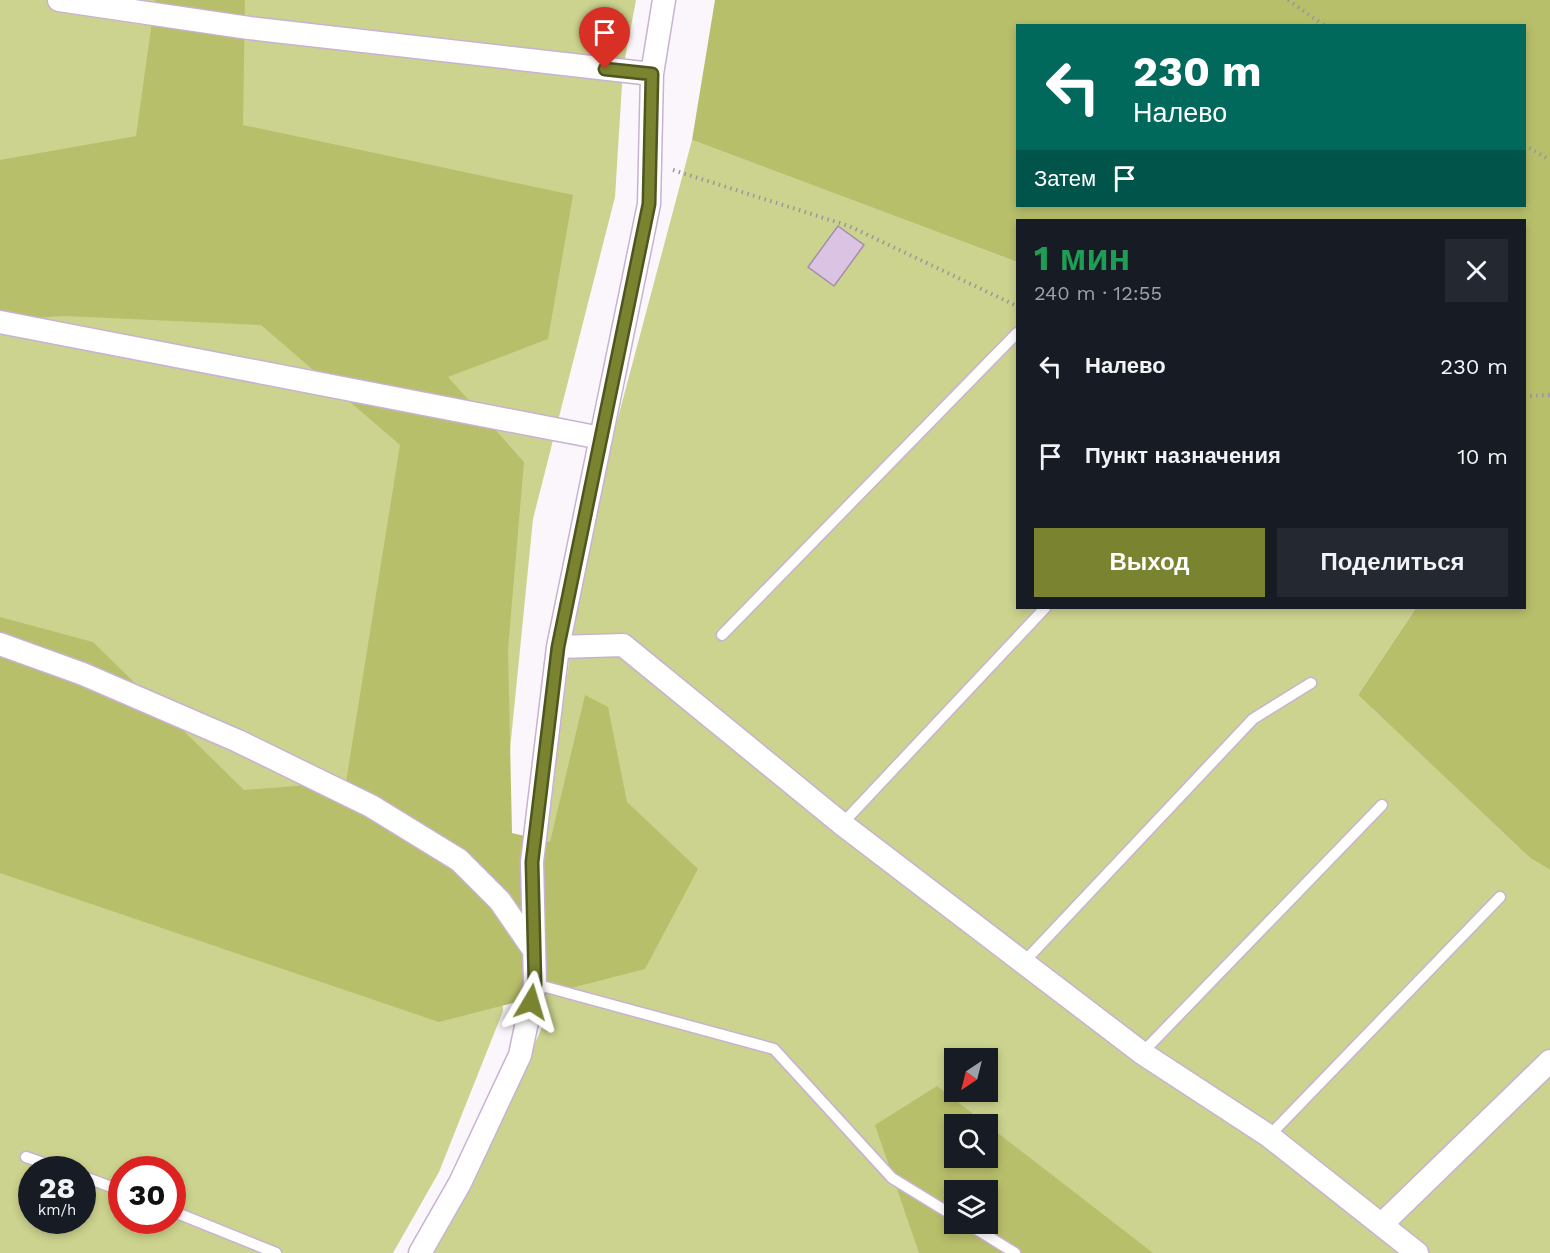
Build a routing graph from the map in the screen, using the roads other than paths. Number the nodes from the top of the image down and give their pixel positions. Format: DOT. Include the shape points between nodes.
graph roads {
  1 [pos="59,0"];
  2 [pos="664,0"];
  3 [pos="652,74"];
  4 [pos="0,322"];
  5 [pos="1016,334"];
  6 [pos="601,438"];
  7 [pos="1044,609"];
  8 [pos="722,635"];
  9 [pos="0,644"];
  10 [pos="558,647"];
  11 [pos="1311,683"];
  12 [pos="1382,805"];
  13 [pos="842,824"];
  14 [pos="1500,897"];
  15 [pos="533,949"];
  16 [pos="1023,962"];
  17 [pos="535,984"];
  18 [pos="1142,1053"];
  19 [pos="1550,1061"];
  20 [pos="1269,1136"];
  21 [pos="944,1210"];
  22 [pos="186,1217"];
  23 [pos="1382,1224"];
  24 [pos="984,1234"];
  25 [pos="276,1253"];
  26 [pos="420,1253"];
  27 [pos="1015,1253"];
  28 [pos="1417,1253"];
  1 -- 3 [label="street" via="249,28"];
  2 -- 3 [label="street"];
  3 -- 6 [label="street" via="649,204"];
  4 -- 6 [label="street"];
  5 -- 8 [label="lane"];
  6 -- 10 [label="street"];
  7 -- 13 [label="lane"];
  9 -- 15 [label="street" via="83,674 227,736 371,806 459,860 500,901"];
  10 -- 13 [label="street" via="623,645"];
  10 -- 15 [label="street" via="532,862"];
  11 -- 16 [label="lane" via="1253,719"];
  12 -- 18 [label="lane"];
  13 -- 16 [label="street"];
  14 -- 20 [label="lane"];
  15 -- 17 [label="street"];
  16 -- 18 [label="street"];
  17 -- 21 [label="lane" via="774,1049 892,1178"];
  17 -- 26 [label="street" via="520,1055 460,1183"];
  18 -- 20 [label="street"];
  19 -- 23 [label="street"];
  20 -- 23 [label="street"];
  22 -- 25 [label="lane"];
  23 -- 28 [label="street"];
  24 -- 27 [label="lane"];
}
